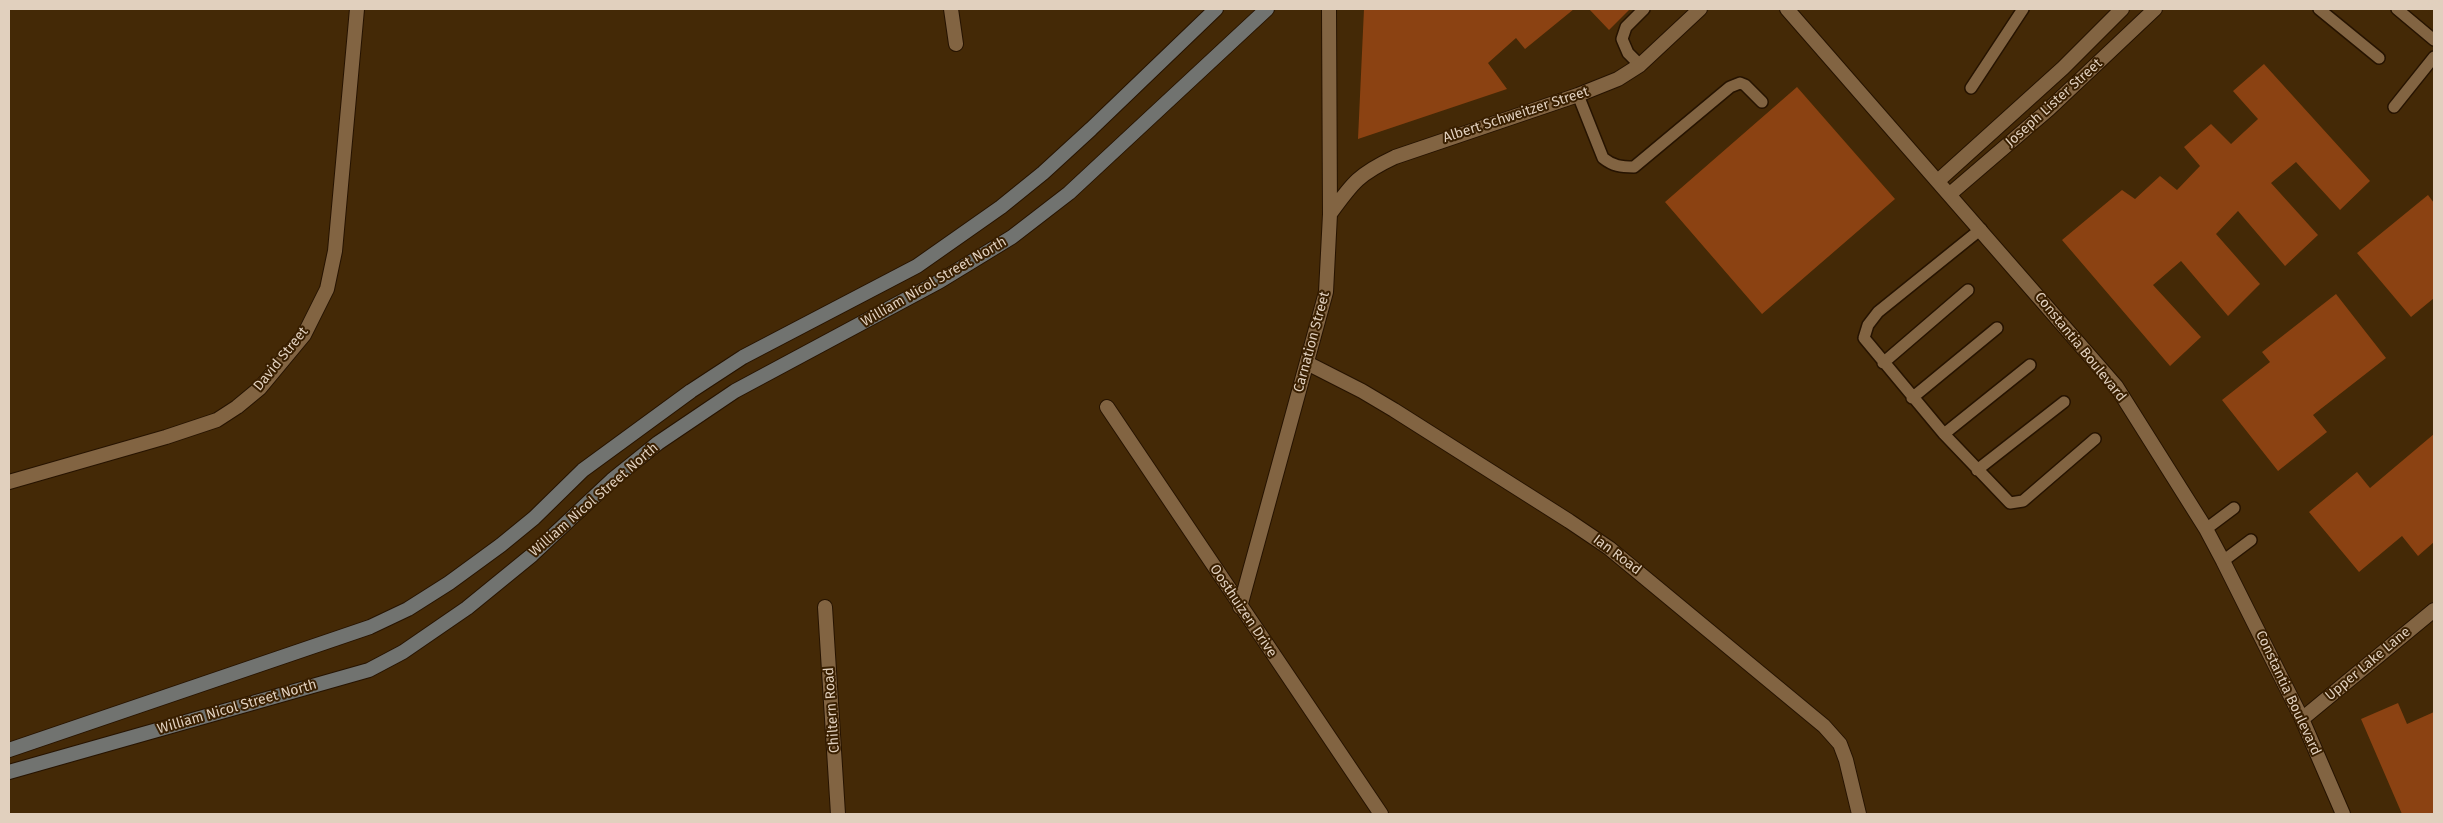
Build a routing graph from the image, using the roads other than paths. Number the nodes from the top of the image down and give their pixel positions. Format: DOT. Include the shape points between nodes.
graph roads {
  1 [pos="358,9"];
  2 [pos="951,9"];
  3 [pos="1216,9"];
  4 [pos="1267,9"];
  5 [pos="1329,9"];
  6 [pos="1644,9"];
  7 [pos="1700,9"];
  8 [pos="1787,9"];
  9 [pos="2023,9"];
  10 [pos="2122,9"];
  11 [pos="2155,9"];
  12 [pos="2319,9"];
  13 [pos="2396,9"];
  14 [pos="2434,40"];
  15 [pos="956,44"];
  16 [pos="2434,57"];
  17 [pos="2379,58"];
  18 [pos="1640,65"];
  19 [pos="1971,88"];
  20 [pos="1578,95"];
  21 [pos="1762,102"];
  22 [pos="2394,107"];
  23 [pos="1939,180"];
  24 [pos="1950,194"];
  25 [pos="1330,214"];
  26 [pos="1981,229"];
  27 [pos="1968,290"];
  28 [pos="1997,328"];
  29 [pos="1307,363"];
  30 [pos="1883,363"];
  31 [pos="2030,365"];
  32 [pos="1912,398"];
  33 [pos="2064,402"];
  34 [pos="1107,407"];
  35 [pos="1944,434"];
  36 [pos="2095,438"];
  37 [pos="1977,470"];
  38 [pos="9,482"];
  39 [pos="2234,508"];
  40 [pos="2206,529"];
  41 [pos="2251,540"];
  42 [pos="2223,561"];
  43 [pos="825,607"];
  44 [pos="1240,607"];
  45 [pos="2434,610"];
  46 [pos="2302,719"];
  47 [pos="9,750"];
  48 [pos="9,772"];
  49 [pos="838,814"];
  50 [pos="1381,814"];
  51 [pos="1859,814"];
  52 [pos="2342,814"];
  1 -- 38 [label="street, David Street" via="335,251 327,289 304,335 260,388 217,420"];
  2 -- 15 [label="street"];
  3 -- 47 [label="main road, William Nicol Street North" via="1043,173 1001,207 917,266 743,357 691,391 583,470 502,545 408,610 362,630"];
  4 -- 48 [label="main road, William Nicol Street North" via="1069,193 1012,237 940,281 736,392 658,443 612,480 532,555 467,608 403,652 369,670"];
  5 -- 25 [label="street, Carnation Street"];
  6 -- 18 [label="lane" via="1626,27 1622,39 1628,53"];
  7 -- 18 [label="street, Albert Schweitzer Street"];
  8 -- 23 [label="street, Constantia Boulevard"];
  9 -- 19 [label="lane"];
  10 -- 23 [label="street, Joseph Lister Street" via="2063,68"];
  11 -- 24 [label="street, Joseph Lister Street" via="2049,109"];
  12 -- 17 [label="lane"];
  13 -- 14 [label="lane"];
  16 -- 22 [label="lane"];
  18 -- 20 [label="street, Albert Schweitzer Street" via="1618,79"];
  20 -- 21 [label="lane" via="1603,158 1622,167 1634,166 1730,87 1740,83 1745,85"];
  20 -- 25 [label="street, Albert Schweitzer Street" via="1371,168 1353,182"];
  23 -- 24 [label="street, Constantia Boulevard"];
  24 -- 26 [label="street, Constantia Boulevard"];
  25 -- 29 [label="street, Carnation Street" via="1326,292"];
  26 -- 30 [label="lane" via="1878,312 1868,325 1864,338"];
  26 -- 40 [label="street, Constantia Boulevard" via="2116,386"];
  27 -- 30 [label="lane"];
  28 -- 32 [label="lane"];
  29 -- 44 [label="street, Carnation Street"];
  29 -- 51 [label="street, Ian Road" via="1362,391 1570,520 1659,587 1824,726 1840,744"];
  30 -- 32 [label="lane"];
  31 -- 35 [label="lane"];
  32 -- 35 [label="lane"];
  33 -- 37 [label="lane"];
  34 -- 44 [label="street, Oosthuizen Drive"];
  35 -- 37 [label="lane"];
  36 -- 37 [label="lane" via="2023,502 2010,503"];
  39 -- 40 [label="lane"];
  40 -- 42 [label="street, Constantia Boulevard"];
  41 -- 42 [label="lane"];
  42 -- 46 [label="street, Constantia Boulevard"];
  43 -- 49 [label="street, Chiltern Road"];
  44 -- 50 [label="street, Oosthuizen Drive"];
  45 -- 46 [label="street, Upper Lake Lane"];
  46 -- 52 [label="street, Constantia Boulevard"];
}
